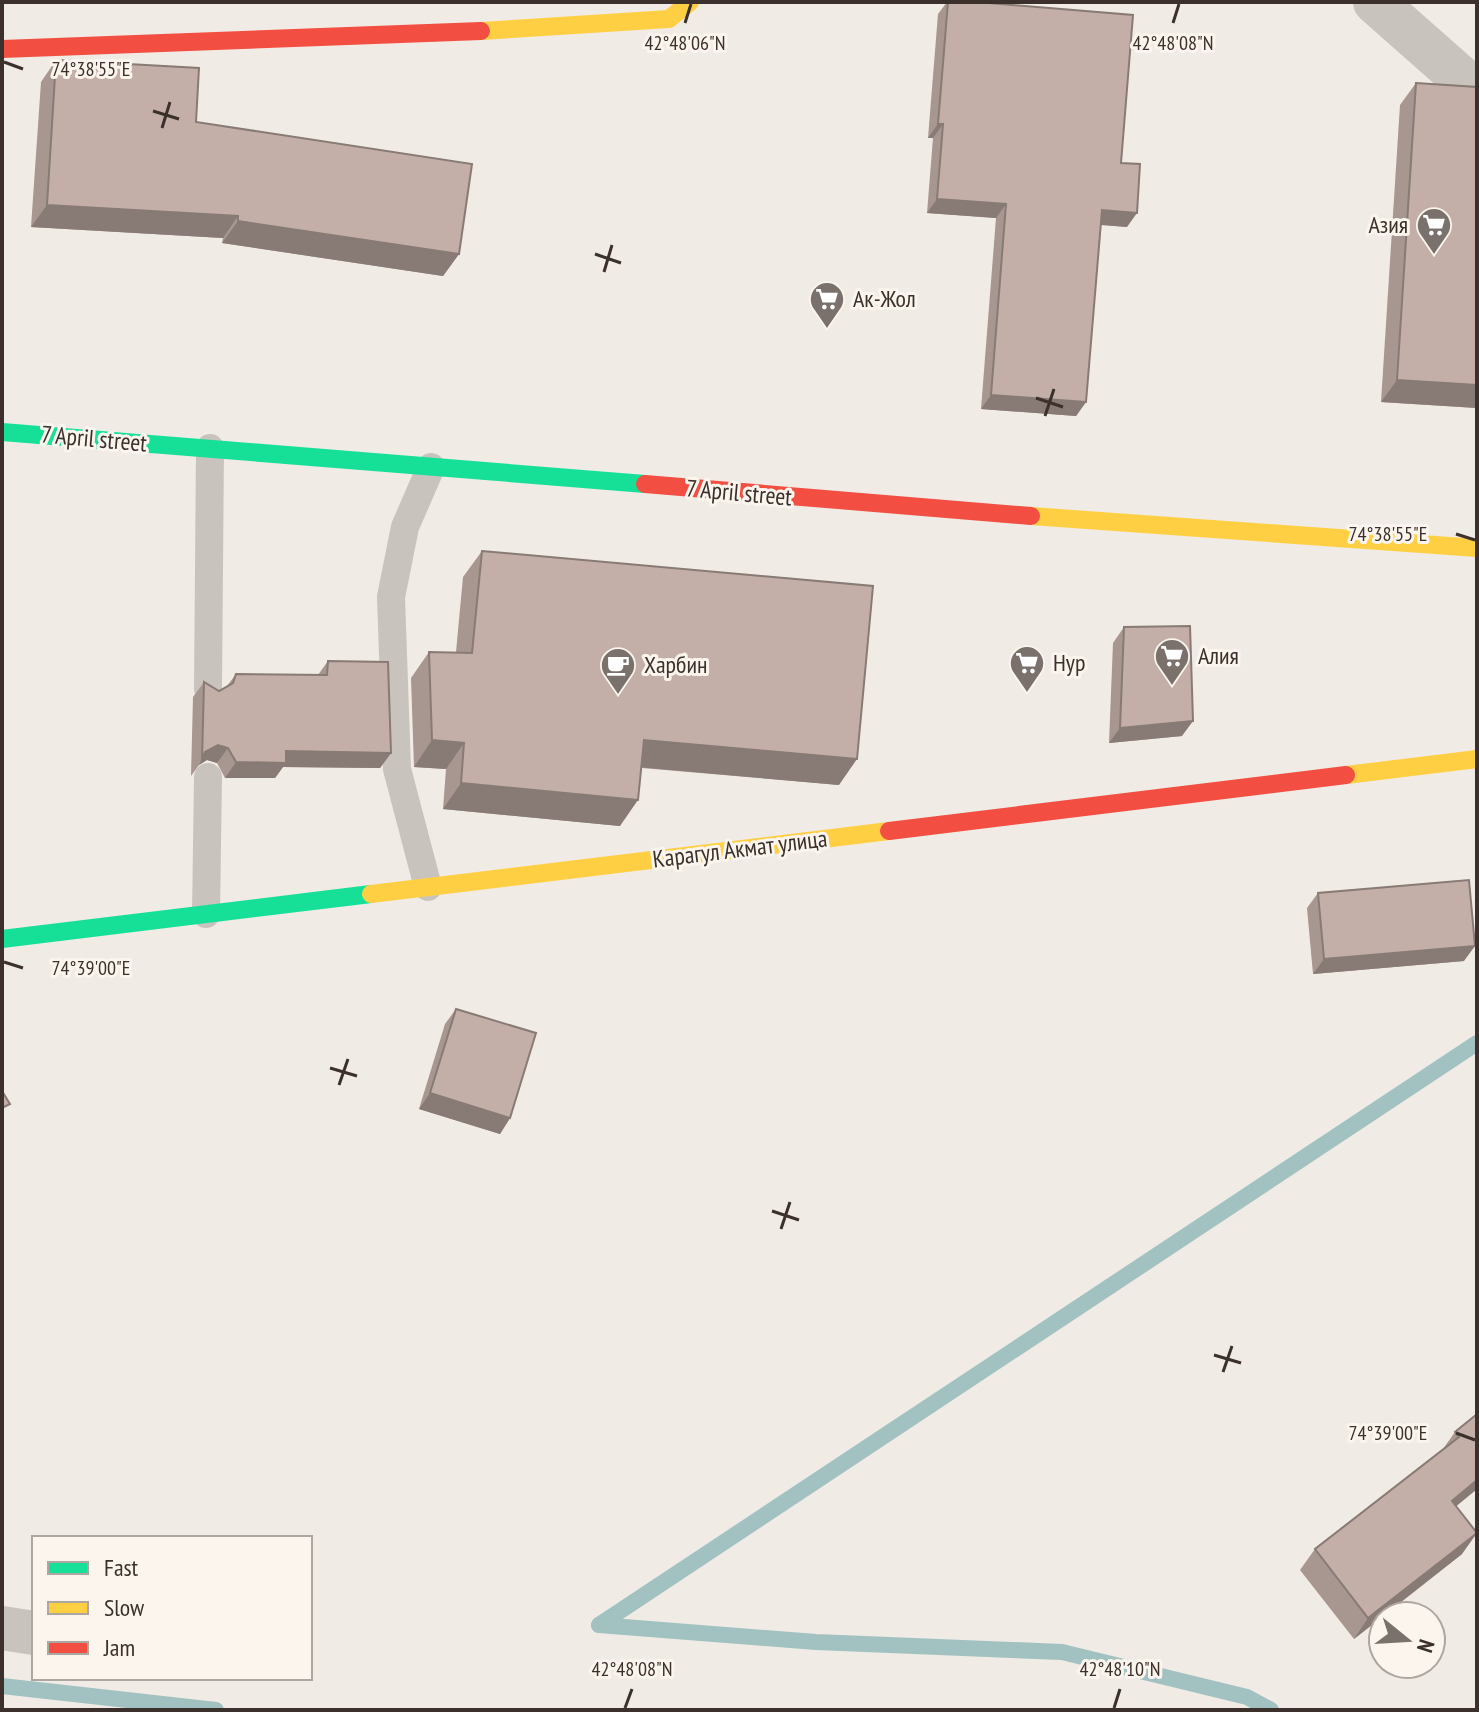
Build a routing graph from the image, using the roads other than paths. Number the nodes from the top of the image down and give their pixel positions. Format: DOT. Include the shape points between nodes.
graph roads {
  1 [pos="690,2"];
  2 [pos="1375,2"];
  3 [pos="2,49"];
  4 [pos="1477,86"];
  5 [pos="2,432"];
  6 [pos="210,448"];
  7 [pos="431,467"];
  8 [pos="1477,548"];
  9 [pos="208,689"];
  10 [pos="1477,759"];
  11 [pos="208,777"];
  12 [pos="428,887"];
  13 [pos="206,914"];
  14 [pos="2,939"];
  15 [pos="2,1628"];
  16 [pos="32,1633"];
  1 -- 3 [label="street" via="669,19 375,37"];
  2 -- 4 [label="street" via="1470,86"];
  5 -- 6 [label="street, 7 April street"];
  6 -- 7 [label="street, 7 April street"];
  6 -- 9 [label="lane"];
  7 -- 8 [label="street, 7 April street"];
  7 -- 12 [label="lane" via="405,527 391,597 397,769"];
  10 -- 12 [label="street, Карагул Акмат улица"];
  11 -- 13 [label="lane"];
  12 -- 13 [label="street, Карагул Акмат улица"];
  13 -- 14 [label="street, Карагул Акмат улица"];
  15 -- 16 [label="street"];
}
